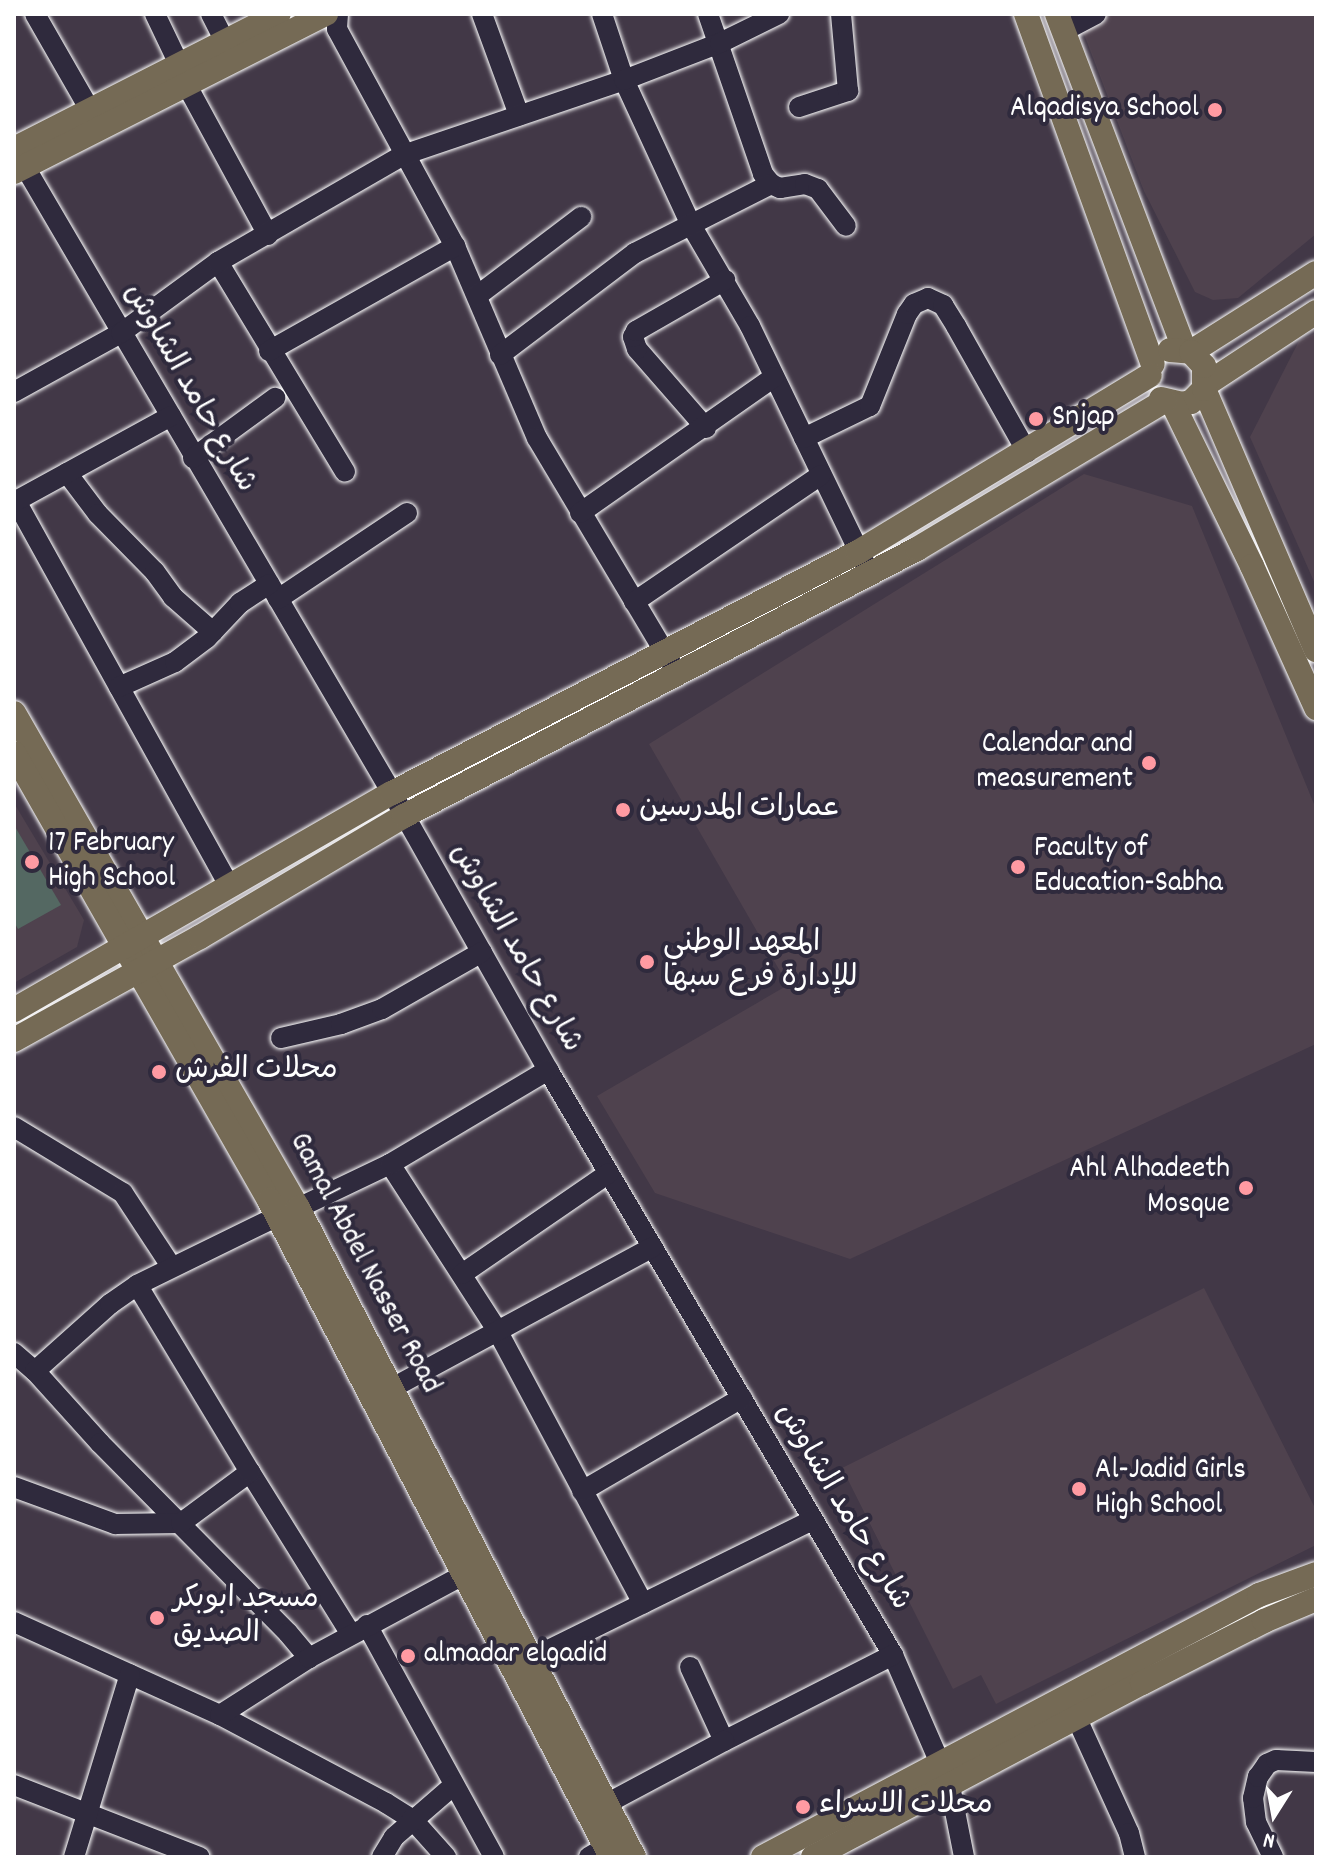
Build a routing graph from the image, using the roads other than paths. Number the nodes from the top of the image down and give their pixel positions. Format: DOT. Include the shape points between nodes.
graph roads {
  1 [pos="35,14"];
  2 [pos="155,14"];
  3 [pos="211,14"];
  4 [pos="279,14"];
  5 [pos="482,14"];
  6 [pos="602,14"];
  7 [pos="708,14"];
  8 [pos="841,14"];
  9 [pos="1026,14"];
  10 [pos="1096,14"];
  11 [pos="768,17"];
  12 [pos="327,18"];
  13 [pos="1060,23"];
  14 [pos="225,41"];
  15 [pos="720,43"];
  16 [pos="182,73"];
  17 [pos="624,80"];
  18 [pos="799,107"];
  19 [pos="90,110"];
  20 [pos="519,115"];
  21 [pos="403,155"];
  22 [pos="16,156"];
  23 [pos="771,184"];
  24 [pos="581,217"];
  25 [pos="691,225"];
  26 [pos="846,226"];
  27 [pos="268,235"];
  28 [pos="455,246"];
  29 [pos="218,262"];
  30 [pos="1316,273"];
  31 [pos="725,280"];
  32 [pos="477,296"];
  33 [pos="1316,312"];
  34 [pos="121,333"];
  35 [pos="1188,350"];
  36 [pos="269,351"];
  37 [pos="500,355"];
  38 [pos="1152,369"];
  39 [pos="774,377"];
  40 [pos="1205,387"];
  41 [pos="14,392"];
  42 [pos="275,398"];
  43 [pos="1168,402"];
  44 [pos="171,416"];
  45 [pos="706,428"];
  46 [pos="804,438"];
  47 [pos="1027,452"];
  48 [pos="193,458"];
  49 [pos="345,472"];
  50 [pos="67,473"];
  51 [pos="821,475"];
  52 [pos="15,502"];
  53 [pos="407,513"];
  54 [pos="580,513"];
  55 [pos="858,552"];
  56 [pos="870,574"];
  57 [pos="273,591"];
  58 [pos="634,602"];
  59 [pos="213,632"];
  60 [pos="1316,650"];
  61 [pos="665,653"];
  62 [pos="679,676"];
  63 [pos="119,687"];
  64 [pos="1316,708"];
  65 [pos="14,713"];
  66 [pos="18,768"];
  67 [pos="392,793"];
  68 [pos="404,816"];
  69 [pos="229,886"];
  70 [pos="134,942"];
  71 [pos="482,952"];
  72 [pos="148,967"];
  73 [pos="14,1010"];
  74 [pos="281,1038"];
  75 [pos="14,1040"];
  76 [pos="548,1070"];
  77 [pos="14,1127"];
  78 [pos="390,1164"];
  79 [pos="609,1173"];
  80 [pos="288,1212"];
  81 [pos="653,1247"];
  82 [pos="171,1266"];
  83 [pos="462,1274"];
  84 [pos="137,1285"];
  85 [pos="497,1330"];
  86 [pos="14,1353"];
  87 [pos="35,1371"];
  88 [pos="394,1387"];
  89 [pos="742,1398"];
  90 [pos="250,1472"];
  91 [pos="14,1487"];
  92 [pos="582,1491"];
  93 [pos="813,1520"];
  94 [pos="181,1523"];
  95 [pos="473,1569"];
  96 [pos="1316,1574"];
  97 [pos="1316,1599"];
  98 [pos="643,1603"];
  99 [pos="14,1622"];
  100 [pos="359,1629"];
  101 [pos="893,1655"];
  102 [pos="309,1658"];
  103 [pos="530,1659"];
  104 [pos="690,1667"];
  105 [pos="130,1674"];
  106 [pos="220,1715"];
  107 [pos="1077,1719"];
  108 [pos="724,1741"];
  109 [pos="942,1762"];
  110 [pos="1316,1762"];
  111 [pos="14,1785"];
  112 [pos="454,1785"];
  113 [pos="950,1786"];
  114 [pos="606,1804"];
  115 [pos="85,1815"];
  116 [pos="412,1819"];
  117 [pos="602,1854"];
  118 [pos="74,1857"];
  119 [pos="200,1857"];
  120 [pos="382,1857"];
  121 [pos="446,1857"];
  122 [pos="494,1857"];
  123 [pos="634,1857"];
  124 [pos="763,1857"];
  125 [pos="813,1857"];
  126 [pos="964,1857"];
  127 [pos="1135,1857"];
  128 [pos="1273,1857"];
  1 -- 19 [label="street"];
  2 -- 16 [label="street"];
  3 -- 14 [label="street"];
  4 -- 14 [label="main road"];
  5 -- 20 [label="street"];
  6 -- 17 [label="street"];
  7 -- 15 [label="street"];
  8 -- 18 [label="street" via="848,91"];
  9 -- 38 [label="main road"];
  10 -- 13 [label="street"];
  11 -- 15 [label="street"];
  12 -- 16 [label="main road"];
  12 -- 21 [label="street"];
  13 -- 35 [label="main road"];
  14 -- 16 [label="main road"];
  15 -- 17 [label="street"];
  15 -- 23 [label="street" via="763,174"];
  16 -- 19 [label="main road"];
  16 -- 22 [label="main road"];
  16 -- 27 [label="street"];
  17 -- 20 [label="street"];
  17 -- 25 [label="street"];
  19 -- 22 [label="main road"];
  20 -- 21 [label="street"];
  21 -- 27 [label="street"];
  21 -- 28 [label="street"];
  22 -- 34 [label="street, شارع حامد الشاوش"];
  23 -- 25 [label="street"];
  23 -- 26 [label="street" via="818,189"];
  24 -- 32 [label="street"];
  25 -- 31 [label="street"];
  25 -- 37 [label="street" via="601,276"];
  27 -- 29 [label="street"];
  28 -- 32 [label="street"];
  28 -- 36 [label="street"];
  29 -- 34 [label="street"];
  29 -- 36 [label="street"];
  30 -- 35 [label="main road"];
  31 -- 39 [label="street"];
  31 -- 45 [label="street" via="633,337 637,349"];
  32 -- 37 [label="street"];
  33 -- 40 [label="main road"];
  34 -- 41 [label="street"];
  34 -- 44 [label="street, شارع حامد الشاوش"];
  35 -- 38 [label="main road" via="1166,351"];
  35 -- 40 [label="main road" via="1204,366"];
  36 -- 49 [label="street"];
  37 -- 54 [label="street" via="537,438"];
  38 -- 43 [label="main road" via="1154,390"];
  38 -- 47 [label="main road"];
  39 -- 45 [label="street"];
  39 -- 46 [label="street"];
  40 -- 43 [label="main road" via="1191,402"];
  40 -- 60 [label="main road"];
  42 -- 48 [label="street"];
  43 -- 56 [label="main road"];
  43 -- 64 [label="main road" via="1252,566"];
  44 -- 48 [label="street, شارع حامد الشاوش"];
  44 -- 50 [label="street"];
  45 -- 54 [label="street"];
  46 -- 47 [label="street" via="870,406 907,314 928,298 943,305"];
  46 -- 51 [label="street"];
  47 -- 55 [label="main road"];
  48 -- 57 [label="street, شارع حامد الشاوش"];
  50 -- 52 [label="street"];
  50 -- 59 [label="street" via="173,597"];
  51 -- 55 [label="street"];
  51 -- 58 [label="street"];
  52 -- 63 [label="street"];
  53 -- 57 [label="street"];
  54 -- 58 [label="street"];
  55 -- 56 [label="street"];
  55 -- 61 [label="main road"];
  56 -- 62 [label="main road"];
  57 -- 59 [label="street" via="240,603"];
  57 -- 67 [label="street, شارع حامد الشاوش"];
  58 -- 61 [label="street"];
  59 -- 63 [label="street" via="175,662"];
  61 -- 62 [label="street"];
  61 -- 67 [label="main road"];
  62 -- 68 [label="main road"];
  63 -- 69 [label="street"];
  65 -- 70 [label="main road, Gamal Abdel Nasser Road"];
  66 -- 70 [label="main road, Gamal Abdel Nasser Road"];
  67 -- 68 [label="street, شارع حامد الشاوش"];
  67 -- 69 [label="main road"];
  68 -- 71 [label="street, شارع حامد الشاوش"];
  68 -- 72 [label="main road"];
  69 -- 70 [label="main road"];
  70 -- 72 [label="main road, Gamal Abdel Nasser Road"];
  70 -- 73 [label="main road"];
  71 -- 74 [label="street" via="382,1009"];
  71 -- 76 [label="street, شارع حامد الشاوش"];
  72 -- 75 [label="main road"];
  72 -- 80 [label="main road, Gamal Abdel Nasser Road"];
  76 -- 78 [label="street"];
  76 -- 79 [label="street, شارع حامد الشاوش"];
  77 -- 82 [label="street" via="123,1193"];
  78 -- 80 [label="street"];
  78 -- 83 [label="street"];
  79 -- 81 [label="street, شارع حامد الشاوش"];
  79 -- 83 [label="street"];
  80 -- 82 [label="street"];
  80 -- 88 [label="main road, Gamal Abdel Nasser Road"];
  80 -- 95 [label="main road, Gamal Abdel Nasser Road"];
  81 -- 85 [label="street"];
  81 -- 89 [label="street, شارع حامد الشاوش"];
  82 -- 84 [label="street"];
  83 -- 85 [label="street"];
  84 -- 87 [label="street"];
  84 -- 90 [label="street"];
  85 -- 88 [label="street"];
  85 -- 92 [label="street"];
  86 -- 87 [label="street"];
  87 -- 94 [label="street"];
  88 -- 95 [label="main road, Gamal Abdel Nasser Road"];
  89 -- 92 [label="street"];
  89 -- 93 [label="street, شارع حامد الشاوش"];
  90 -- 94 [label="street"];
  90 -- 100 [label="street"];
  91 -- 94 [label="street" via="115,1524"];
  92 -- 98 [label="street"];
  93 -- 98 [label="street"];
  93 -- 101 [label="street, شارع حامد الشاوش"];
  94 -- 102 [label="street"];
  95 -- 100 [label="street"];
  95 -- 103 [label="main road, Gamal Abdel Nasser Road"];
  95 -- 117 [label="main road, Gamal Abdel Nasser Road"];
  96 -- 109 [label="main road" via="1259,1595"];
  97 -- 107 [label="main road"];
  98 -- 103 [label="street"];
  99 -- 105 [label="street"];
  100 -- 102 [label="street"];
  100 -- 112 [label="street"];
  101 -- 108 [label="street"];
  101 -- 109 [label="street, شارع حامد الشاوش"];
  102 -- 106 [label="street"];
  103 -- 114 [label="main road, Gamal Abdel Nasser Road"];
  104 -- 108 [label="street"];
  105 -- 106 [label="street"];
  105 -- 115 [label="street"];
  106 -- 116 [label="street"];
  107 -- 113 [label="main road"];
  107 -- 127 [label="street"];
  108 -- 114 [label="street"];
  109 -- 113 [label="street, شارع حامد الشاوش"];
  109 -- 124 [label="main road"];
  110 -- 128 [label="street" via="1276,1760 1258,1777 1253,1798 1256,1822"];
  111 -- 115 [label="street"];
  112 -- 116 [label="street"];
  112 -- 122 [label="street"];
  113 -- 125 [label="main road"];
  113 -- 126 [label="street, شارع حامد الشاوش"];
  114 -- 123 [label="main road, Gamal Abdel Nasser Road"];
  115 -- 118 [label="street"];
  115 -- 119 [label="street"];
  116 -- 120 [label="street"];
  116 -- 121 [label="street"];
}
